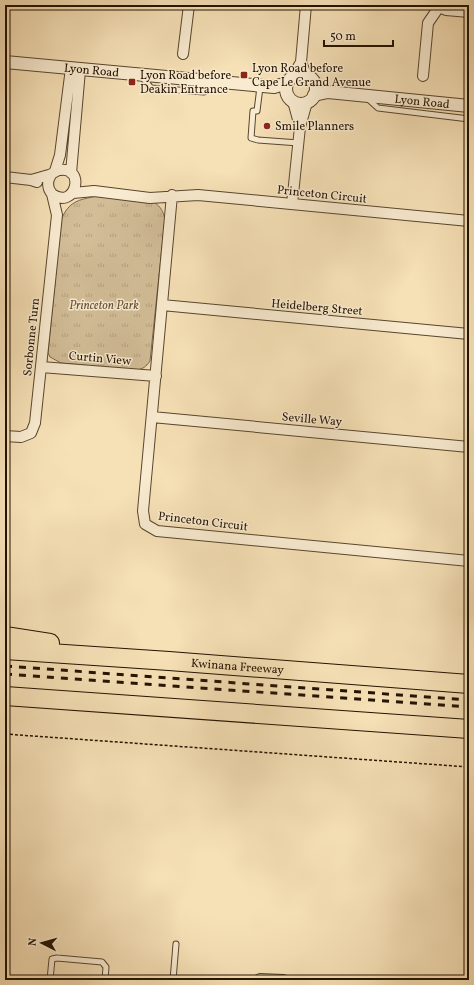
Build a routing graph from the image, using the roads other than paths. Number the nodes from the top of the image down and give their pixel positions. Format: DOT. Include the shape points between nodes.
graph roads {
  1 [pos="189,5"];
  2 [pos="306,5"];
  3 [pos="438,6"];
  4 [pos="469,12"];
  5 [pos="183,54"];
  6 [pos="5,62"];
  7 [pos="301,62"];
  8 [pos="76,69"];
  9 [pos="423,76"];
  10 [pos="310,78"];
  11 [pos="260,86"];
  12 [pos="290,88"];
  13 [pos="328,92"];
  14 [pos="365,95"];
  15 [pos="311,99"];
  16 [pos="469,106"];
  17 [pos="469,119"];
  18 [pos="300,127"];
  19 [pos="298,143"];
  20 [pos="53,173"];
  21 [pos="73,176"];
  22 [pos="5,177"];
  23 [pos="31,180"];
  24 [pos="50,190"];
  25 [pos="94,192"];
  26 [pos="69,195"];
  27 [pos="172,195"];
  28 [pos="292,204"];
  29 [pos="57,215"];
  30 [pos="469,221"];
  31 [pos="162,305"];
  32 [pos="469,334"];
  33 [pos="41,367"];
  34 [pos="156,376"];
  35 [pos="152,417"];
  36 [pos="5,436"];
  37 [pos="469,447"];
  38 [pos="469,561"];
  39 [pos="5,636"];
  40 [pos="5,650"];
  41 [pos="169,661"];
  42 [pos="469,684"];
  43 [pos="5,696"];
  44 [pos="469,729"];
  45 [pos="176,944"];
  46 [pos="50,980"];
  47 [pos="105,980"];
  48 [pos="173,980"];
  49 [pos="258,980"];
  50 [pos="283,980"];
  1 -- 5 [label="street"];
  2 -- 7 [label="street"];
  3 -- 4 [label="street" via="446,10"];
  3 -- 9 [label="street" via="428,23"];
  6 -- 8 [label="street, Lyon Road"];
  7 -- 10 [label="street"];
  7 -- 12 [label="street"];
  8 -- 11 [label="street, Lyon Road"];
  8 -- 20 [label="street" via="60,155"];
  8 -- 21 [label="street"];
  10 -- 12 [label="street" via="301,74"];
  10 -- 13 [label="street"];
  10 -- 15 [label="street" via="315,86"];
  11 -- 12 [label="street, Lyon Road"];
  11 -- 19 [label="lane" via="251,138"];
  12 -- 15 [label="street" via="297,103"];
  12 -- 18 [label="street"];
  13 -- 14 [label="street, Lyon Road"];
  13 -- 15 [label="street, Lyon Road"];
  14 -- 16 [label="street, Lyon Road"];
  14 -- 17 [label="lane" via="378,108"];
  15 -- 18 [label="street"];
  18 -- 19 [label="street"];
  19 -- 28 [label="street"];
  20 -- 21 [label="street" via="63,170"];
  20 -- 23 [label="street"];
  20 -- 24 [label="street" via="48,180"];
  21 -- 25 [label="street, Princeton Circuit"];
  21 -- 26 [label="street" via="76,186"];
  22 -- 23 [label="street"];
  23 -- 24 [label="street"];
  24 -- 26 [label="street" via="60,198"];
  24 -- 29 [label="street, Sorbonne Turn"];
  25 -- 26 [label="street, Princeton Circuit"];
  25 -- 27 [label="street, Princeton Circuit" via="150,198"];
  26 -- 29 [label="street, Sorbonne Turn"];
  27 -- 28 [label="street, Princeton Circuit"];
  27 -- 31 [label="street, Princeton Circuit"];
  28 -- 30 [label="street, Princeton Circuit"];
  29 -- 33 [label="street, Sorbonne Turn"];
  31 -- 32 [label="street, Heidelberg Street"];
  31 -- 34 [label="street, Princeton Circuit"];
  33 -- 34 [label="street, Curtin View"];
  33 -- 36 [label="street, Sorbonne Turn" via="35,423 31,433 21,437"];
  34 -- 35 [label="street, Princeton Circuit"];
  35 -- 37 [label="street, Seville Way"];
  35 -- 38 [label="street, Princeton Circuit" via="143,511 145,524 157,531"];
  39 -- 41 [label="highway"];
  40 -- 41 [label="highway, Kwinana Freeway"];
  41 -- 42 [label="highway, Kwinana Freeway"];
  43 -- 44 [label="highway"];
  45 -- 48 [label="lane"];
  46 -- 47 [label="lane" via="52,959 57,958 102,962 106,967"];
  49 -- 50 [label="street"];
}
